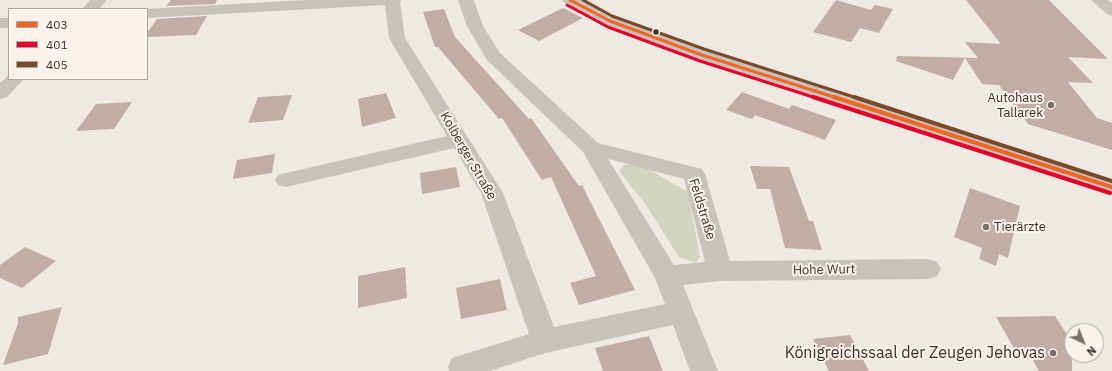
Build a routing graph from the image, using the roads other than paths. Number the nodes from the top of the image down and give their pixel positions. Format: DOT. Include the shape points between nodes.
graph roads {
  1 [pos="99,0"];
  2 [pos="393,0"];
  3 [pos="466,0"];
  4 [pos="570,0"];
  5 [pos="1099,0"];
  6 [pos="91,8"];
  7 [pos="1112,11"];
  8 [pos="148,13"];
  9 [pos="14,80"];
  10 [pos="0,93"];
  11 [pos="460,140"];
  12 [pos="591,148"];
  13 [pos="286,180"];
  14 [pos="1112,188"];
  15 [pos="928,269"];
  16 [pos="720,271"];
  17 [pos="667,276"];
  18 [pos="682,312"];
  19 [pos="545,341"];
  20 [pos="462,367"];
  21 [pos="704,371"];
  1 -- 6 [label="street"];
  2 -- 8 [label="street"];
  2 -- 11 [label="street, Kolberger Straße" via="397,38"];
  3 -- 12 [label="street, Feldstraße" via="475,26 493,56"];
  4 -- 14 [label="street" via="610,21 702,55"];
  5 -- 7 [label="street"];
  9 -- 10 [label="street"];
  11 -- 13 [label="street"];
  11 -- 19 [label="street, Kolberger Straße" via="492,192"];
  12 -- 16 [label="street, Feldstraße" via="694,174"];
  12 -- 17 [label="street, Feldstraße"];
  15 -- 16 [label="street, Hohe Wurt"];
  16 -- 17 [label="street"];
  17 -- 18 [label="street, Feldstraße"];
  18 -- 19 [label="street"];
  18 -- 21 [label="street, Feldstraße"];
  19 -- 20 [label="street"];
}
